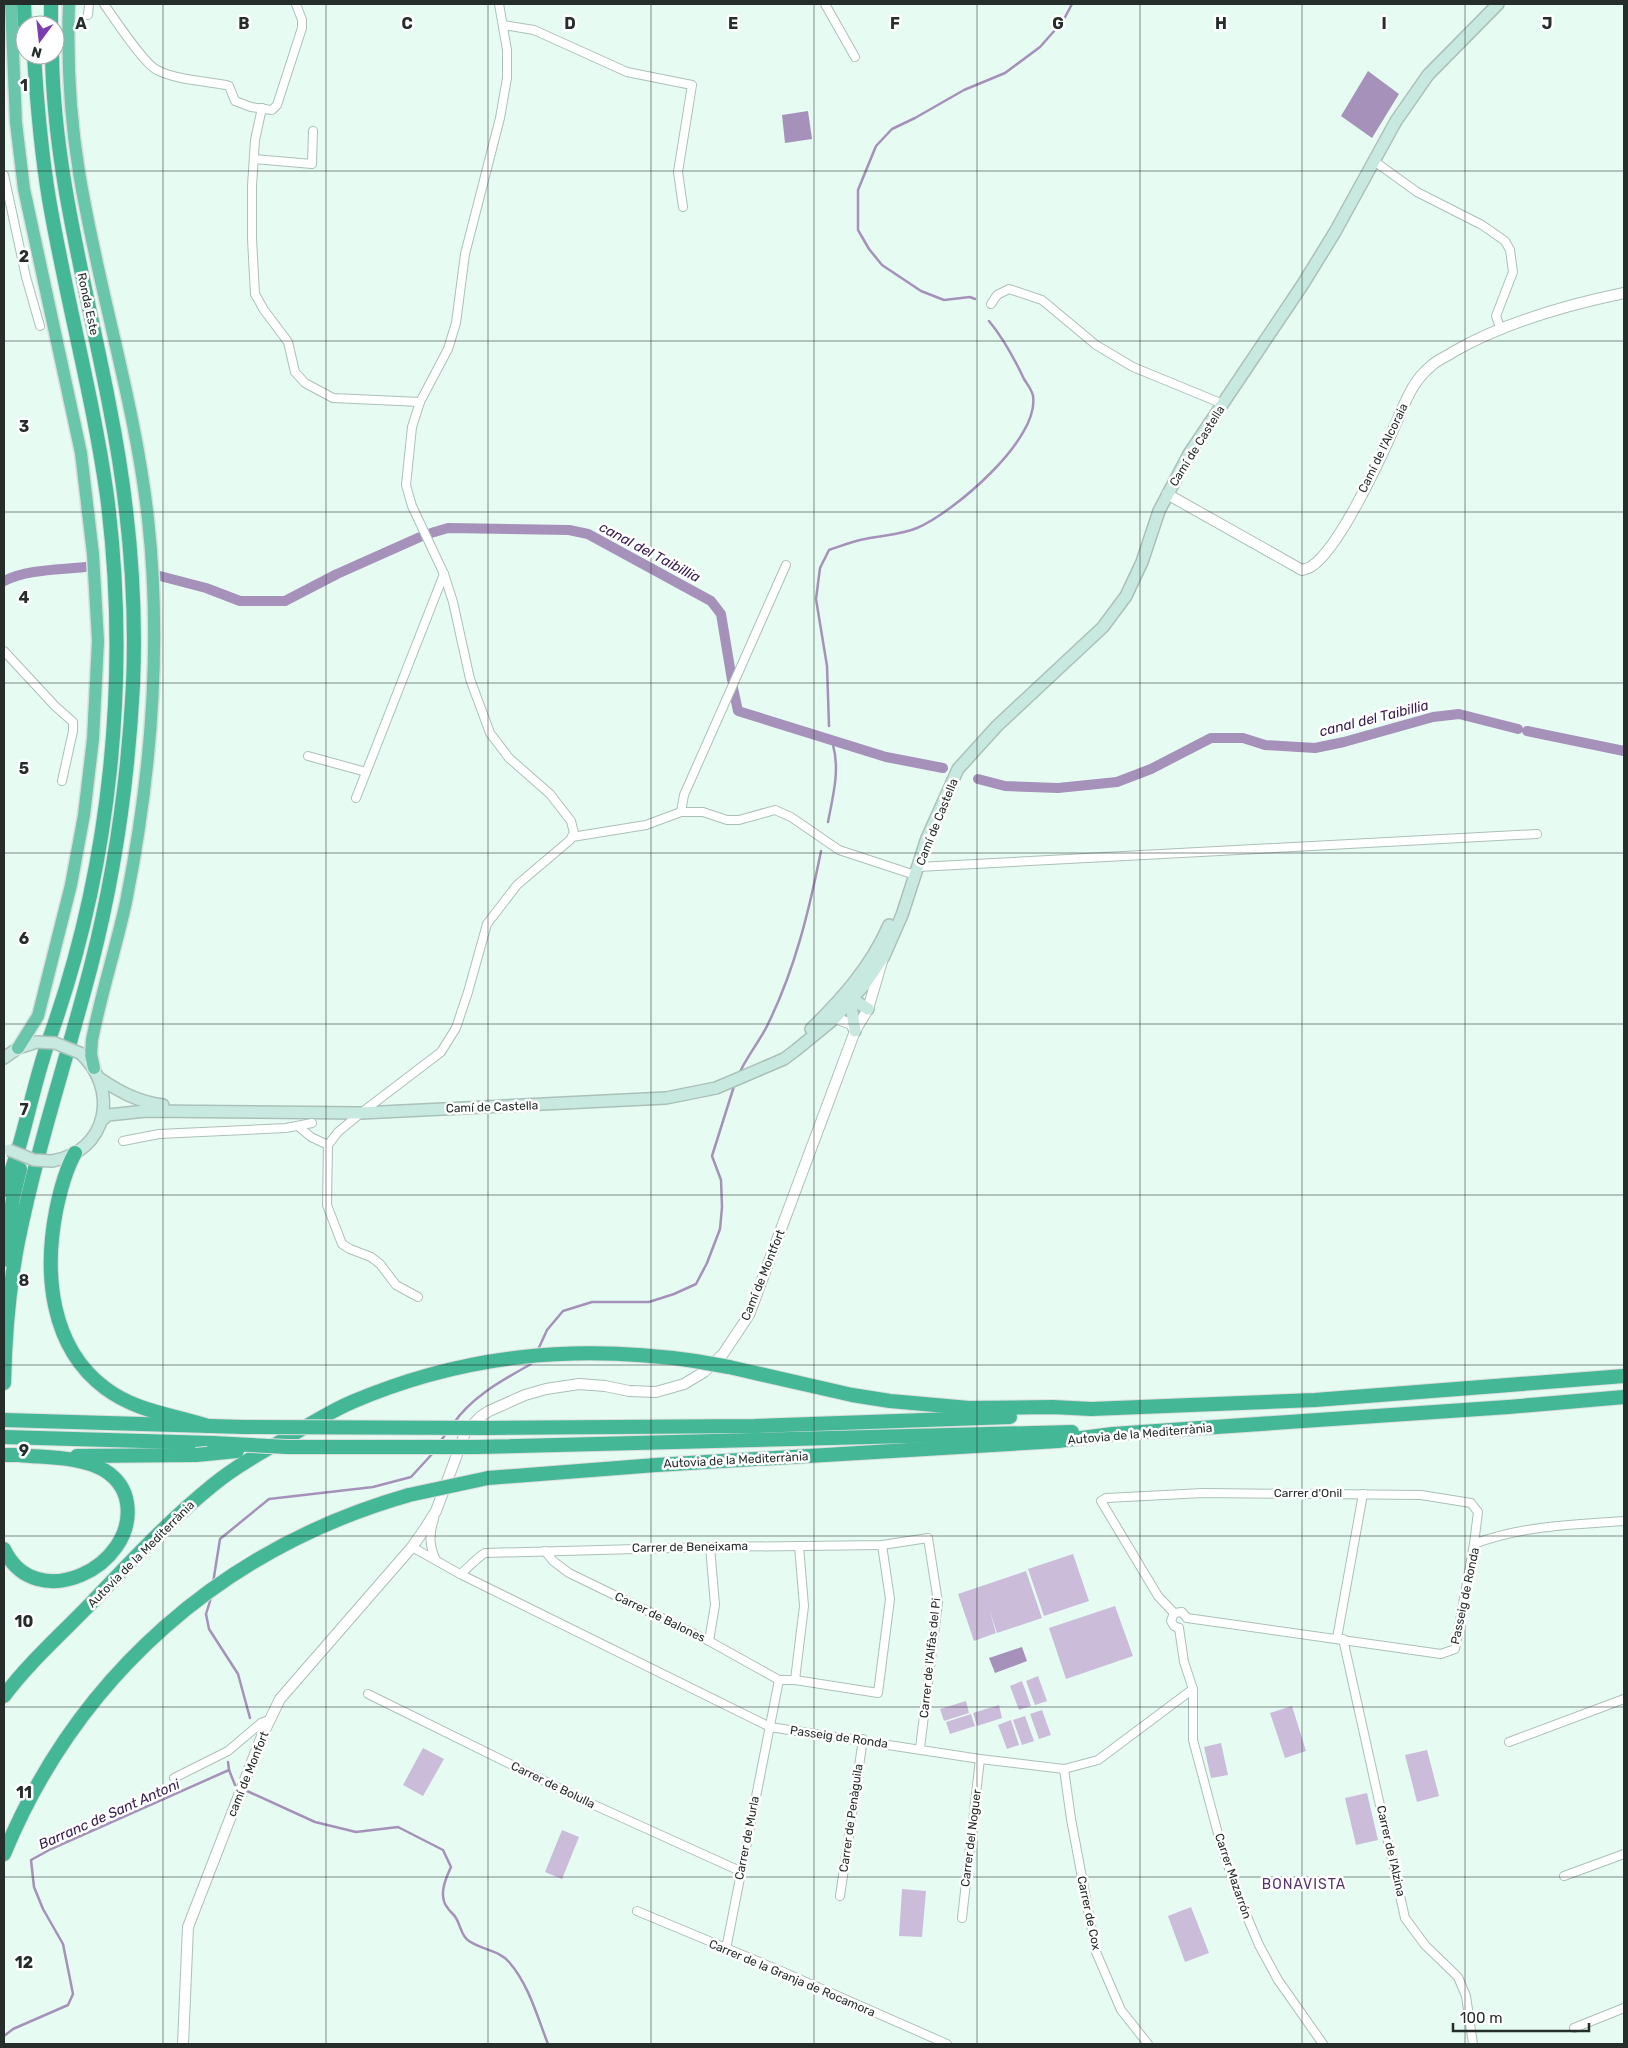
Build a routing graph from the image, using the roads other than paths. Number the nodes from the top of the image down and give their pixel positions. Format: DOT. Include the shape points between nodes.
graph roads {
  1 [pos="11,4"];
  2 [pos="69,4"];
  3 [pos="89,4"];
  4 [pos="104,4"];
  5 [pos="296,4"];
  6 [pos="499,4"];
  7 [pos="825,4"];
  8 [pos="1498,4"];
  9 [pos="88,15"];
  10 [pos="502,25"];
  11 [pos="855,57"];
  12 [pos="28,65"];
  13 [pos="35,65"];
  14 [pos="53,65"];
  15 [pos="262,108"];
  16 [pos="37,111"];
  17 [pos="313,131"];
  18 [pos="254,159"];
  19 [pos="1374,161"];
  20 [pos="4,176"];
  21 [pos="683,206"];
  22 [pos="1624,293"];
  23 [pos="991,304"];
  24 [pos="40,326"];
  25 [pos="1501,330"];
  26 [pos="420,402"];
  27 [pos="1223,404"];
  28 [pos="1167,494"];
  29 [pos="786,565"];
  30 [pos="444,574"];
  31 [pos="4,651"];
  32 [pos="308,756"];
  33 [pos="366,772"];
  34 [pos="62,781"];
  35 [pos="356,798"];
  36 [pos="680,812"];
  37 [pos="1537,834"];
  38 [pos="572,837"];
  39 [pos="917,871"];
  40 [pos="882,951"];
  41 [pos="852,999"];
  42 [pos="868,1009"];
  43 [pos="835,1018"];
  44 [pos="57,1020"];
  45 [pos="811,1029"];
  46 [pos="855,1031"];
  47 [pos="18,1048"];
  48 [pos="4,1058"];
  49 [pos="773,1062"];
  50 [pos="97,1073"];
  51 [pos="205,1111"];
  52 [pos="361,1113"];
  53 [pos="101,1121"];
  54 [pos="312,1123"];
  55 [pos="298,1126"];
  56 [pos="123,1141"];
  57 [pos="328,1145"];
  58 [pos="6,1148"];
  59 [pos="75,1153"];
  60 [pos="4,1190"];
  61 [pos="4,1260"];
  62 [pos="418,1296"];
  63 [pos="1624,1376"];
  64 [pos="4,1383"];
  65 [pos="1624,1397"];
  66 [pos="1091,1409"];
  67 [pos="9,1420"];
  68 [pos="208,1426"];
  69 [pos="1113,1434"];
  70 [pos="7,1437"];
  71 [pos="287,1447"];
  72 [pos="11,1455"];
  73 [pos="1364,1494"];
  74 [pos="436,1511"];
  75 [pos="1624,1522"];
  76 [pos="928,1538"];
  77 [pos="1474,1544"];
  78 [pos="882,1545"];
  79 [pos="800,1546"];
  80 [pos="412,1547"];
  81 [pos="710,1547"];
  82 [pos="4,1549"];
  83 [pos="545,1551"];
  84 [pos="436,1560"];
  85 [pos="460,1574"];
  86 [pos="1174,1613"];
  87 [pos="1187,1618"];
  88 [pos="1179,1628"];
  89 [pos="1340,1639"];
  90 [pos="709,1641"];
  91 [pos="779,1680"];
  92 [pos="795,1680"];
  93 [pos="1193,1689"];
  94 [pos="6,1692"];
  95 [pos="368,1694"];
  96 [pos="1624,1699"];
  97 [pos="271,1719"];
  98 [pos="770,1726"];
  99 [pos="863,1739"];
  100 [pos="1509,1742"];
  101 [pos="920,1748"];
  102 [pos="980,1759"];
  103 [pos="1064,1769"];
  104 [pos="174,1778"];
  105 [pos="4,1854"];
  106 [pos="1624,1854"];
  107 [pos="740,1870"];
  108 [pos="1564,1876"];
  109 [pos="840,1896"];
  110 [pos="636,1911"];
  111 [pos="962,1918"];
  112 [pos="726,1949"];
  113 [pos="1624,2008"];
  114 [pos="1574,2028"];
  115 [pos="183,2044"];
  116 [pos="947,2044"];
  117 [pos="1148,2044"];
  118 [pos="1323,2044"];
  119 [pos="1473,2044"];
  1 -- 47 [label="highway" via="16,123 24,189 75,419 93,554 98,651 93,739 71,885 38,1016"];
  2 -- 50 [label="highway" via="70,85 79,172 137,442 153,583 154,666 147,771 125,904 92,1040 91,1054"];
  3 -- 9 [label="street"];
  4 -- 15 [label="street" via="156,70 229,86 235,101"];
  5 -- 15 [label="street" via="302,28 295,53 277,105 272,110"];
  6 -- 10 [label="street"];
  7 -- 11 [label="street"];
  8 -- 19 [label="main road, Camí de Castella" via="1428,74"];
  10 -- 21 [label="street" via="534,30 628,72 692,85 678,172"];
  10 -- 26 [label="street" via="507,50 507,78 465,254 456,324 448,348"];
  12 -- 16 [label="highway"];
  13 -- 16 [label="highway, Ronda Este"];
  14 -- 64 [label="highway, Ronda Este" via="62,165 120,461 131,553 132,692 124,804 116,852 90,968 50,1110 18,1243 9,1302"];
  15 -- 18 [label="street" via="254,140"];
  16 -- 44 [label="highway, Ronda Este" via="49,200 100,451 113,553 116,632 114,728 98,857"];
  17 -- 18 [label="street" via="312,164"];
  18 -- 26 [label="street" via="252,239 255,294 288,342 295,372 305,383 333,398"];
  19 -- 25 [label="street" via="1417,192 1482,225 1505,241 1510,250 1513,272 1496,316"];
  19 -- 27 [label="main road, Camí de Castella" via="1303,284"];
  20 -- 24 [label="street"];
  22 -- 25 [label="street, Camí de l'Alcoraia" via="1570,304"];
  23 -- 27 [label="street" via="997,295 1009,289 1042,300 1096,345 1133,367"];
  25 -- 28 [label="street, Camí de l'Alcoraia" via="1470,342 1431,366 1412,387 1343,527 1311,568 1302,570"];
  26 -- 30 [label="street" via="412,427 406,485 412,506"];
  27 -- 28 [label="main road, Camí de Castella"];
  28 -- 39 [label="main road, Camí de Castella" via="1126,596 1103,627 997,726 958,769 940,806"];
  29 -- 36 [label="street" via="688,786"];
  30 -- 33 [label="street"];
  30 -- 38 [label="street" via="454,602 470,680 490,733 509,758 550,794 571,820"];
  31 -- 34 [label="street" via="73,722"];
  32 -- 33 [label="street"];
  33 -- 35 [label="street"];
  36 -- 38 [label="street" via="646,824"];
  36 -- 39 [label="street" via="703,812 738,820 775,810 839,850"];
  37 -- 39 [label="street"];
  38 -- 52 [label="street" via="517,886 487,924 456,1028 440,1052"];
  39 -- 40 [label="main road, Camí de Castella" via="910,889 900,901"];
  40 -- 41 [label="main road, Camí de Castella" via="870,977"];
  40 -- 42 [label="street, Camí de Montfort"];
  40 -- 45 [label="main road, Camí de Castella"];
  41 -- 42 [label="main road"];
  41 -- 43 [label="main road, Camí de Castella"];
  41 -- 45 [label="main road"];
  41 -- 46 [label="main road"];
  42 -- 46 [label="street, Camí de Montfort"];
  43 -- 46 [label="street" via="851,1024"];
  43 -- 49 [label="main road, Camí de Castella" via="784,1059"];
  44 -- 60 [label="highway"];
  44 -- 61 [label="highway" via="13,1198"];
  45 -- 49 [label="main road, Camí de Castella"];
  46 -- 74 [label="street, Camí de Montfort" via="749,1315 723,1354 704,1372 684,1384 656,1392 580,1384 525,1395 489,1411 465,1433"];
  47 -- 48 [label="main road"];
  47 -- 50 [label="main road, Camí de Castella, bridge" via="37,1042 55,1043 80,1054"];
  49 -- 52 [label="main road, Camí de Castella" via="716,1088 666,1098"];
  50 -- 51 [label="main road, Camí de Castella" via="126,1095 146,1103"];
  50 -- 53 [label="main road" via="104,1099"];
  51 -- 52 [label="main road, Camí de Castella"];
  51 -- 53 [label="main road, Camí de Castella" via="120,1113 108,1115"];
  52 -- 57 [label="street"];
  53 -- 59 [label="main road" via="88,1142"];
  54 -- 55 [label="street"];
  55 -- 56 [label="street" via="174,1132"];
  55 -- 57 [label="street"];
  57 -- 62 [label="street" via="327,1205 342,1244 371,1257 396,1284"];
  58 -- 59 [label="main road, bridge" via="34,1160 52,1161"];
  59 -- 68 [label="highway" via="63,1184 52,1243 53,1300 65,1340 75,1357 105,1388 141,1409"];
  63 -- 66 [label="highway, Autovia de la Mediterrània" via="1316,1400"];
  65 -- 69 [label="highway, Autovia de la Mediterrània"];
  66 -- 68 [label="highway, bridge" via="1054,1415 765,1425"];
  66 -- 94 [label="highway, Autovia de la Mediterrània, bridge" via="969,1408 890,1401 729,1367 648,1354 528,1356 452,1368 351,1402 213,1484 154,1538"];
  67 -- 68 [label="highway"];
  69 -- 71 [label="highway, bridge" via="1053,1432 476,1447"];
  69 -- 105 [label="highway, Autovia de la Mediterrània, bridge" via="1058,1441 488,1478 409,1495 338,1518 256,1559 226,1579 164,1626 136,1654 62,1742"];
  70 -- 71 [label="highway, bridge"];
  71 -- 72 [label="highway, bridge" via="196,1455"];
  72 -- 82 [label="highway" via="71,1460 105,1471 117,1480 124,1491 128,1519 117,1546 83,1574 67,1580 39,1580 14,1565"];
  73 -- 77 [label="street, Carrer d'Onil" via="1421,1495 1471,1503 1478,1512"];
  73 -- 86 [label="street, Carrer d'Onil" via="1203,1493 1106,1498 1101,1501 1158,1596"];
  73 -- 89 [label="street, Carrer de l'Alzina"];
  74 -- 80 [label="street, Camí de Montfort"];
  74 -- 84 [label="street" via="430,1549"];
  75 -- 77 [label="street, Passeig de Ronda" via="1573,1524 1494,1536"];
  76 -- 78 [label="street, Carrer de Beneixama"];
  76 -- 101 [label="street, Carrer de l'Alfàs del Pi" via="938,1602"];
  77 -- 89 [label="street, Passeig de Ronda" via="1455,1649 1441,1654"];
  78 -- 79 [label="street, Carrer de Beneixama"];
  78 -- 92 [label="street, Carrer de Balones" via="890,1600 878,1693"];
  79 -- 81 [label="street, Carrer de Beneixama"];
  79 -- 92 [label="street" via="804,1606"];
  80 -- 84 [label="street, Passeig de Ronda"];
  80 -- 97 [label="street, camí de Monfort" via="280,1699"];
  81 -- 83 [label="street, Carrer de Beneixama"];
  81 -- 90 [label="street" via="715,1604"];
  83 -- 85 [label="street, Carrer de Beneixama" via="485,1553"];
  83 -- 90 [label="street, Carrer de Balones" via="569,1573"];
  84 -- 85 [label="street, Passeig de Ronda"];
  85 -- 98 [label="street, Passeig de Ronda"];
  86 -- 87 [label="street" via="1182,1612"];
  86 -- 88 [label="street" via="1171,1621"];
  87 -- 88 [label="street" via="1186,1624"];
  87 -- 89 [label="street, Passeig de Ronda"];
  88 -- 93 [label="street" via="1184,1662"];
  89 -- 119 [label="street, Carrer de l'Alzina" via="1405,1918 1425,1945 1458,1977 1466,1996"];
  90 -- 91 [label="street, Carrer de Balones"];
  91 -- 92 [label="street, Carrer de Balones"];
  91 -- 98 [label="street"];
  93 -- 103 [label="street, Passeig de Ronda" via="1098,1760"];
  93 -- 118 [label="street, Carrer Mazarrón" via="1193,1740 1221,1845 1240,1900 1258,1945 1278,1980"];
  95 -- 107 [label="street, Carrer de Bolulla" via="581,1799"];
  96 -- 100 [label="street"];
  97 -- 104 [label="street" via="261,1723 228,1751"];
  97 -- 115 [label="street, camí de Monfort" via="188,1927"];
  98 -- 99 [label="street, Passeig de Ronda"];
  98 -- 107 [label="street, Carrer de Murla"];
  99 -- 101 [label="street, Passeig de Ronda"];
  99 -- 109 [label="street, Carrer de Penàguila"];
  101 -- 102 [label="street, Passeig de Ronda"];
  102 -- 103 [label="street, Passeig de Ronda"];
  102 -- 111 [label="street, Carrer del Noguer"];
  103 -- 117 [label="street, Carrer de Cox" via="1096,1952 1121,2010"];
  106 -- 108 [label="street"];
  107 -- 112 [label="street, Carrer de Murla"];
  110 -- 112 [label="street, Carrer de la Granja de Rocamora"];
  112 -- 116 [label="street, Carrer de la Granja de Rocamora"];
  113 -- 114 [label="street"];
}
